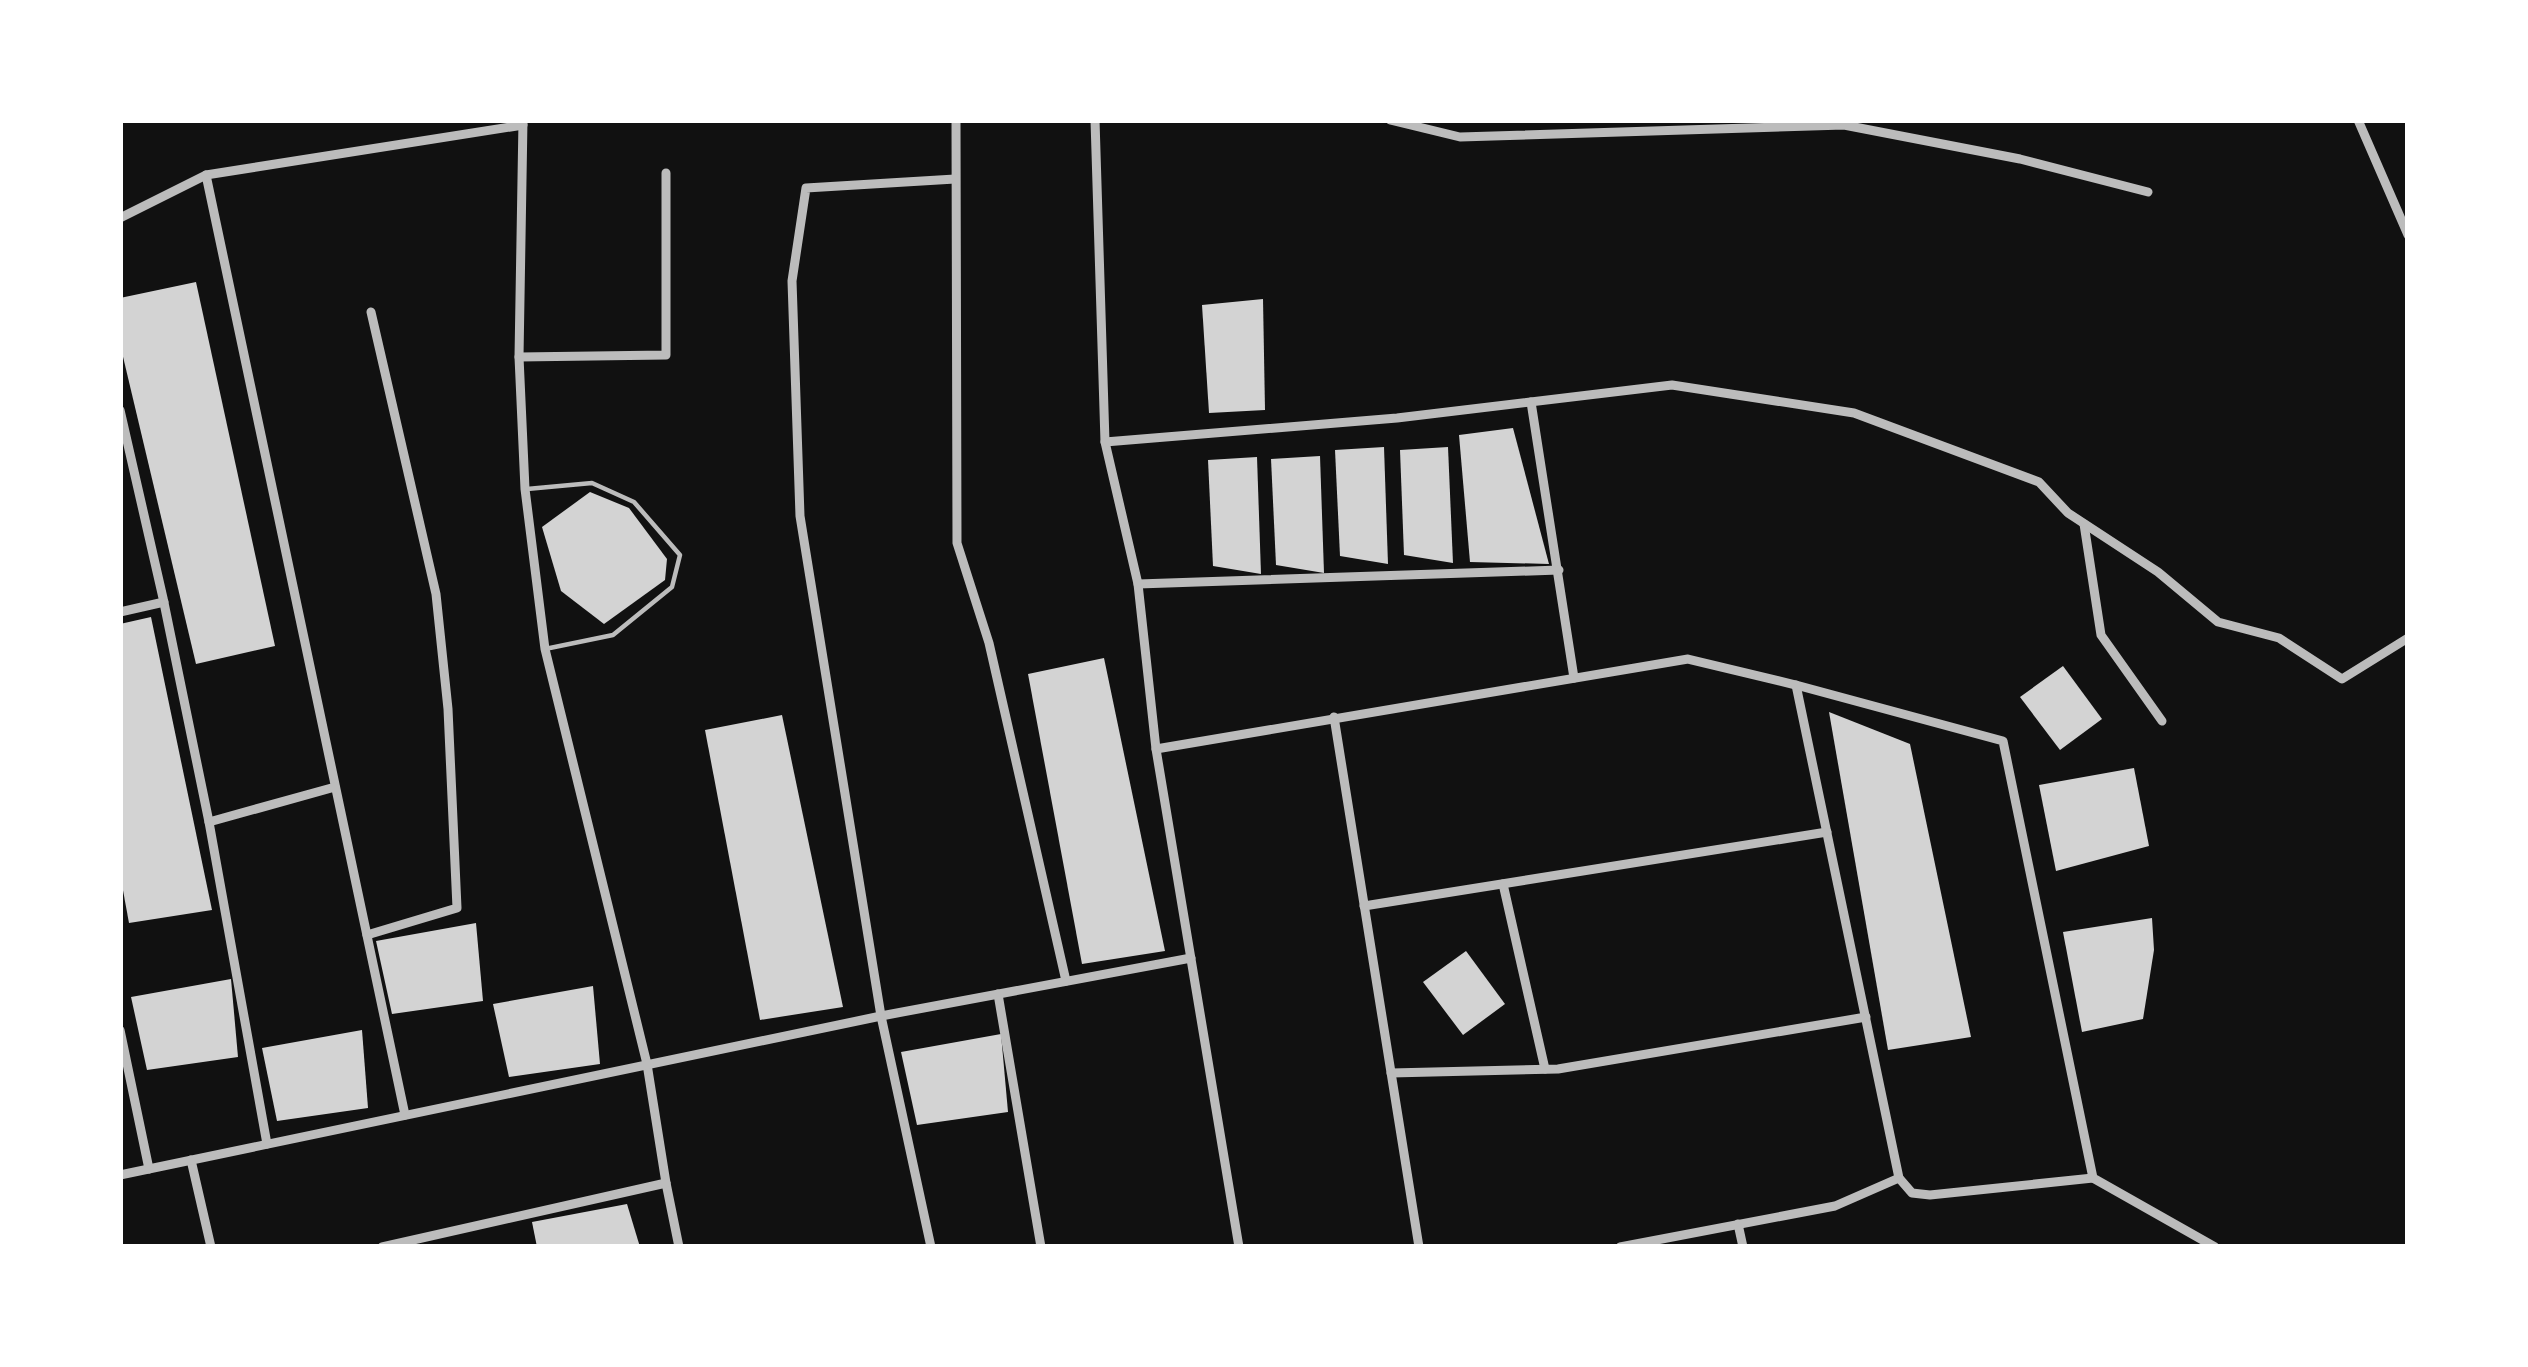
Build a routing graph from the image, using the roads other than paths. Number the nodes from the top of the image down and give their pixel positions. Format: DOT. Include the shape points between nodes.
graph roads {
  1 [pos="956,120"];
  2 [pos="1095,120"];
  3 [pos="1390,120"];
  4 [pos="2357,120"];
  5 [pos="523,122"];
  6 [pos="666,173"];
  7 [pos="206,175"];
  8 [pos="956,179"];
  9 [pos="2148,192"];
  10 [pos="120,218"];
  11 [pos="2408,235"];
  12 [pos="371,312"];
  13 [pos="519,357"];
  14 [pos="1531,402"];
  15 [pos="120,410"];
  16 [pos="1105,442"];
  17 [pos="525,489"];
  18 [pos="2084,524"];
  19 [pos="1559,571"];
  20 [pos="1138,584"];
  21 [pos="164,602"];
  22 [pos="120,612"];
  23 [pos="2408,638"];
  24 [pos="545,649"];
  25 [pos="1574,677"];
  26 [pos="1796,685"];
  27 [pos="1334,717"];
  28 [pos="2162,721"];
  29 [pos="1156,748"];
  30 [pos="335,787"];
  31 [pos="209,822"];
  32 [pos="1827,832"];
  33 [pos="1503,884"];
  34 [pos="1364,906"];
  35 [pos="367,935"];
  36 [pos="1191,958"];
  37 [pos="1066,981"];
  38 [pos="998,994"];
  39 [pos="880,1016"];
  40 [pos="1866,1017"];
  41 [pos="120,1030"];
  42 [pos="647,1064"];
  43 [pos="1545,1070"];
  44 [pos="1391,1073"];
  45 [pos="405,1115"];
  46 [pos="267,1144"];
  47 [pos="191,1160"];
  48 [pos="148,1169"];
  49 [pos="120,1175"];
  50 [pos="1899,1178"];
  51 [pos="2093,1178"];
  52 [pos="666,1183"];
  53 [pos="1738,1225"];
  54 [pos="211,1247"];
  55 [pos="382,1247"];
  56 [pos="679,1247"];
  57 [pos="931,1247"];
  58 [pos="1042,1247"];
  59 [pos="1239,1247"];
  60 [pos="1419,1247"];
  61 [pos="1620,1247"];
  62 [pos="1743,1247"];
  63 [pos="2215,1247"];
  1 -- 8 [label="street"];
  2 -- 16 [label="street"];
  3 -- 9 [label="street" via="1460,136 1844,125"];
  4 -- 11 [label="street"];
  5 -- 7 [label="street"];
  5 -- 13 [label="street"];
  6 -- 13 [label="street" via="666,356"];
  7 -- 10 [label="street"];
  7 -- 30 [label="street"];
  8 -- 37 [label="street" via="957,543 989,643"];
  8 -- 39 [label="street" via="806,188 792,281 800,516"];
  12 -- 35 [label="street" via="436,593 458,908"];
  13 -- 17 [label="street"];
  14 -- 16 [label="street"];
  14 -- 18 [label="street" via="1672,386 1854,413 2039,482"];
  14 -- 19 [label="street"];
  15 -- 21 [label="street"];
  16 -- 20 [label="street"];
  17 -- 24 [label="street"];
  17 -- 24 [label="lane" via="592,483 634,502 680,555 672,587 613,635"];
  18 -- 23 [label="street" via="2218,622 2279,638 2342,679"];
  18 -- 28 [label="street" via="2102,634"];
  19 -- 20 [label="street"];
  19 -- 25 [label="street"];
  20 -- 29 [label="street"];
  21 -- 22 [label="street"];
  21 -- 31 [label="street"];
  24 -- 42 [label="street"];
  25 -- 26 [label="street" via="1688,659"];
  25 -- 27 [label="street"];
  26 -- 32 [label="street"];
  26 -- 51 [label="street" via="2002,741"];
  27 -- 29 [label="street"];
  27 -- 34 [label="street"];
  29 -- 36 [label="street"];
  30 -- 31 [label="street"];
  30 -- 35 [label="street"];
  31 -- 46 [label="street"];
  32 -- 33 [label="street"];
  32 -- 40 [label="street"];
  33 -- 34 [label="street"];
  33 -- 43 [label="street"];
  34 -- 44 [label="street"];
  35 -- 45 [label="street"];
  36 -- 37 [label="street"];
  36 -- 59 [label="street"];
  37 -- 38 [label="street"];
  38 -- 39 [label="street"];
  38 -- 58 [label="street"];
  39 -- 42 [label="street"];
  39 -- 57 [label="street"];
  40 -- 43 [label="street"];
  40 -- 50 [label="street"];
  41 -- 48 [label="street"];
  42 -- 45 [label="street"];
  42 -- 52 [label="street"];
  43 -- 44 [label="street"];
  44 -- 60 [label="street"];
  45 -- 46 [label="street"];
  46 -- 47 [label="street"];
  47 -- 48 [label="street"];
  47 -- 54 [label="street"];
  48 -- 49 [label="street"];
  50 -- 51 [label="street" via="1912,1193 1930,1195"];
  50 -- 53 [label="street" via="1835,1206"];
  51 -- 63 [label="street"];
  52 -- 55 [label="street"];
  52 -- 56 [label="street"];
  53 -- 61 [label="street"];
  53 -- 62 [label="street"];
}
